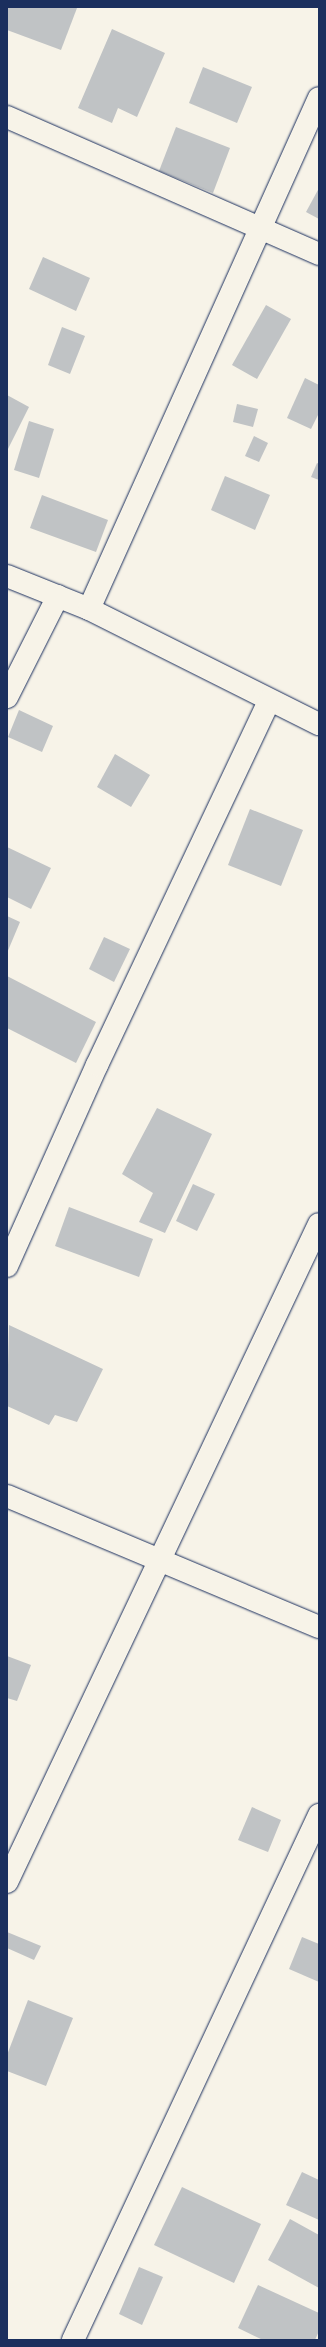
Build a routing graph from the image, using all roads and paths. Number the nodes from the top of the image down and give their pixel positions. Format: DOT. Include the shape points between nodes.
graph roads {
  1 [pos="319,98"];
  2 [pos="7,117"];
  3 [pos="262,226"];
  4 [pos="319,254"];
  5 [pos="7,576"];
  6 [pos="58,596"];
  7 [pos="89,610"];
  8 [pos="7,697"];
  9 [pos="269,701"];
  10 [pos="319,724"];
  11 [pos="319,1224"];
  12 [pos="7,1266"];
  13 [pos="7,1496"];
  14 [pos="160,1558"];
  15 [pos="319,1628"];
  16 [pos="319,1815"];
  17 [pos="7,1882"];
  18 [pos="73,2340"];
  1 -- 3 [label="street"];
  2 -- 3 [label="street"];
  3 -- 4 [label="street"];
  3 -- 7 [label="street"];
  5 -- 6 [label="street"];
  6 -- 7 [label="street"];
  6 -- 8 [label="street"];
  7 -- 9 [label="street"];
  9 -- 10 [label="street"];
  9 -- 12 [label="street" via="96,1065"];
  11 -- 14 [label="street"];
  13 -- 14 [label="street"];
  14 -- 15 [label="street"];
  14 -- 17 [label="street"];
  16 -- 18 [label="street"];
}
